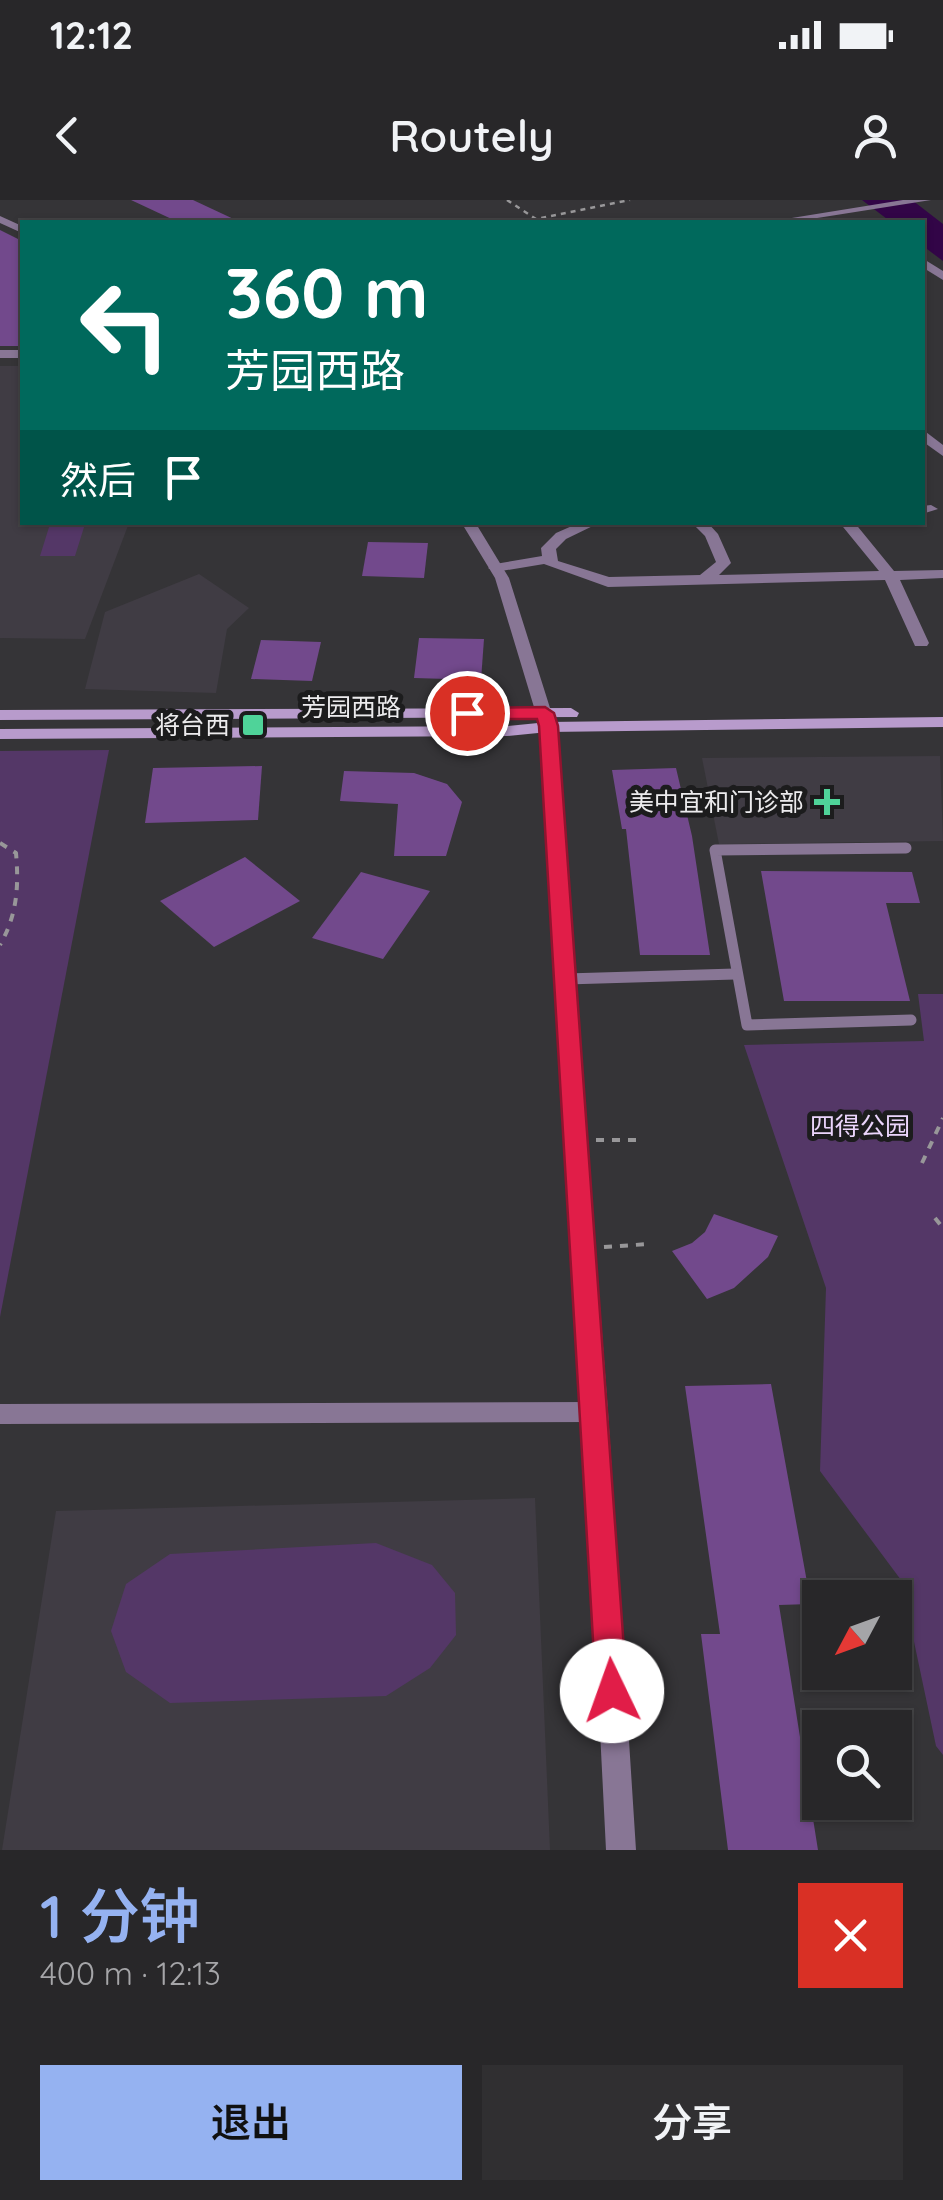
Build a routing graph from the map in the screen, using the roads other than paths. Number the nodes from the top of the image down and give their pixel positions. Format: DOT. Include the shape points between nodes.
graph roads {
  1 [pos="834,200"];
  2 [pos="926,200"];
  3 [pos="860,209"];
  4 [pos="786,220"];
  5 [pos="870,220"];
  6 [pos="925,439"];
  7 [pos="943,452"];
  8 [pos="470,525"];
  9 [pos="587,525"];
  10 [pos="701,525"];
  11 [pos="852,525"];
  12 [pos="550,559"];
  13 [pos="495,568"];
  14 [pos="890,574"];
  15 [pos="943,574"];
  16 [pos="705,578"];
  17 [pos="921,642"];
  18 [pos="943,708"];
  19 [pos="0,715"];
  20 [pos="547,720"];
  21 [pos="943,722"];
  22 [pos="0,734"];
  23 [pos="906,848"];
  24 [pos="735,974"];
  25 [pos="566,979"];
  26 [pos="912,1020"];
  27 [pos="596,1412"];
  28 [pos="0,1414"];
  29 [pos="620,1850"];
  1 -- 3 [label="street"];
  2 -- 3 [label="street"];
  3 -- 4 [label="street"];
  3 -- 5 [label="street"];
  6 -- 7 [label="street"];
  8 -- 13 [label="street"];
  9 -- 12 [label="street" via="561,536 548,548"];
  10 -- 16 [label="street" via="724,562"];
  11 -- 14 [label="street"];
  12 -- 13 [label="street"];
  12 -- 16 [label="street" via="570,573 608,582"];
  13 -- 20 [label="street"];
  14 -- 15 [label="street"];
  14 -- 16 [label="street"];
  14 -- 17 [label="street"];
  18 -- 20 [label="main road, 芳园西路"];
  19 -- 20 [label="main road, 芳园西路"];
  20 -- 21 [label="main road, 芳园西路"];
  20 -- 22 [label="main road, 芳园西路" via="507,731"];
  20 -- 25 [label="street"];
  23 -- 24 [label="lane" via="715,850"];
  24 -- 25 [label="lane"];
  24 -- 26 [label="lane" via="747,1025"];
  25 -- 27 [label="street"];
  27 -- 28 [label="street"];
  27 -- 29 [label="street"];
}
